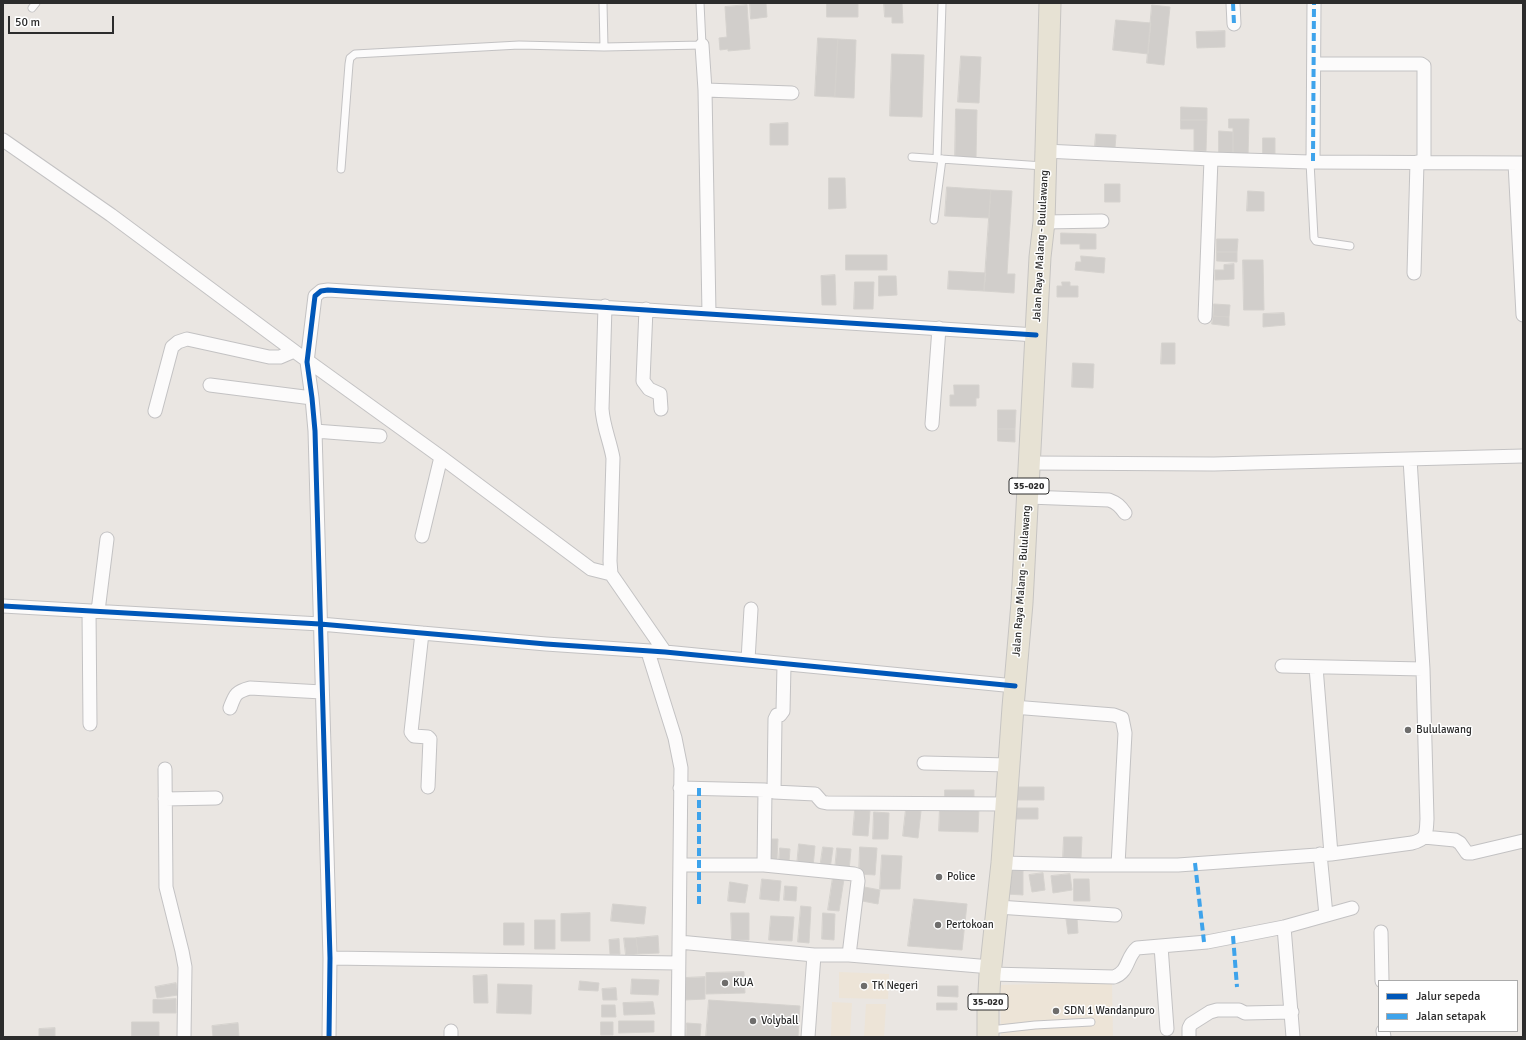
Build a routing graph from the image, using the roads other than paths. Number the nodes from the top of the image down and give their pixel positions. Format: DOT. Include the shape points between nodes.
graph roads {
  1 [pos="604,3"];
  2 [pos="700,3"];
  3 [pos="942,3"];
  4 [pos="1050,3"];
  5 [pos="1233,3"];
  6 [pos="1314,3"];
  7 [pos="1234,24"];
  8 [pos="702,45"];
  9 [pos="604,47"];
  10 [pos="1314,64"];
  11 [pos="705,90"];
  12 [pos="792,93"];
  13 [pos="3,140"];
  14 [pos="912,157"];
  15 [pos="940,159"];
  16 [pos="1045,159"];
  17 [pos="1211,159"];
  18 [pos="1312,162"];
  19 [pos="1420,162"];
  20 [pos="1519,163"];
  21 [pos="341,170"];
  22 [pos="934,220"];
  23 [pos="1102,221"];
  24 [pos="1044,222"];
  25 [pos="1350,246"];
  26 [pos="1414,273"];
  27 [pos="605,306"];
  28 [pos="646,309"];
  29 [pos="709,314"];
  30 [pos="1523,315"];
  31 [pos="1205,317"];
  32 [pos="939,328"];
  33 [pos="1036,335"];
  34 [pos="294,351"];
  35 [pos="307,362"];
  36 [pos="210,386"];
  37 [pos="312,398"];
  38 [pos="661,409"];
  39 [pos="154,411"];
  40 [pos="932,424"];
  41 [pos="315,431"];
  42 [pos="380,436"];
  43 [pos="1523,456"];
  44 [pos="441,457"];
  45 [pos="1410,459"];
  46 [pos="1030,463"];
  47 [pos="1028,497"];
  48 [pos="1125,513"];
  49 [pos="422,536"];
  50 [pos="107,538"];
  51 [pos="611,574"];
  52 [pos="3,606"];
  53 [pos="751,609"];
  54 [pos="94,611"];
  55 [pos="320,624"];
  56 [pos="422,633"];
  57 [pos="648,652"];
  58 [pos="665,652"];
  59 [pos="748,660"];
  60 [pos="784,665"];
  61 [pos="1282,666"];
  62 [pos="1316,667"];
  63 [pos="1423,669"];
  64 [pos="1015,686"];
  65 [pos="322,692"];
  66 [pos="1013,707"];
  67 [pos="230,708"];
  68 [pos="90,724"];
  69 [pos="924,763"];
  70 [pos="1009,765"];
  71 [pos="164,769"];
  72 [pos="428,787"];
  73 [pos="680,788"];
  74 [pos="770,791"];
  75 [pos="216,798"];
  76 [pos="165,799"];
  77 [pos="1006,804"];
  78 [pos="1424,837"];
  79 [pos="1523,841"];
  80 [pos="1325,854"];
  81 [pos="1002,863"];
  82 [pos="680,865"];
  83 [pos="764,865"];
  84 [pos="1118,865"];
  85 [pos="998,907"];
  86 [pos="1352,908"];
  87 [pos="1326,915"];
  88 [pos="1115,916"];
  89 [pos="1284,927"];
  90 [pos="1381,932"];
  91 [pos="679,942"];
  92 [pos="1161,946"];
  93 [pos="814,955"];
  94 [pos="849,955"];
  95 [pos="330,958"];
  96 [pos="678,963"];
  97 [pos="991,971"];
  98 [pos="1382,980"];
  99 [pos="1292,1012"];
  100 [pos="1091,1022"];
  101 [pos="1167,1029"];
  102 [pos="988,1034"];
  103 [pos="184,1037"];
  104 [pos="330,1037"];
  105 [pos="678,1037"];
  106 [pos="808,1037"];
  107 [pos="1189,1037"];
  108 [pos="1293,1037"];
  1 -- 9 [label="lane"];
  2 -- 8 [label="lane"];
  3 -- 15 [label="lane"];
  4 -- 16 [label="main road, Jalan Raya Malang - Bululawang / 35-020"];
  5 -- 7 [label="street"];
  6 -- 10 [label="street"];
  8 -- 9 [label="lane"];
  8 -- 11 [label="street"];
  9 -- 21 [label="lane" via="519,45 355,54 350,58 349,64"];
  10 -- 18 [label="street"];
  10 -- 19 [label="street" via="1424,66"];
  11 -- 12 [label="street"];
  11 -- 29 [label="street"];
  13 -- 34 [label="street" via="111,215"];
  14 -- 15 [label="lane"];
  15 -- 16 [label="lane"];
  15 -- 22 [label="lane"];
  16 -- 17 [label="street"];
  16 -- 24 [label="main road, Jalan Raya Malang - Bululawang / 35-020"];
  17 -- 18 [label="street"];
  17 -- 31 [label="street"];
  18 -- 19 [label="street"];
  18 -- 25 [label="lane" via="1314,238 1316,241"];
  19 -- 20 [label="street"];
  19 -- 26 [label="street"];
  20 -- 30 [label="street"];
  23 -- 24 [label="street"];
  24 -- 33 [label="main road, Jalan Raya Malang - Bululawang / 35-020"];
  27 -- 28 [label="street"];
  27 -- 35 [label="street" via="321,291 315,296"];
  27 -- 51 [label="street" via="602,409 613,458"];
  28 -- 29 [label="street"];
  28 -- 38 [label="street" via="643,381 649,389 660,394"];
  29 -- 32 [label="street"];
  32 -- 33 [label="street"];
  32 -- 40 [label="street"];
  33 -- 46 [label="main road, Jalan Raya Malang - Bululawang / 35-020"];
  34 -- 35 [label="street"];
  34 -- 39 [label="street" via="280,357 269,357 187,339 178,342 172,348"];
  35 -- 37 [label="street"];
  35 -- 44 [label="street"];
  36 -- 37 [label="street"];
  37 -- 41 [label="street"];
  41 -- 42 [label="street"];
  41 -- 55 [label="street"];
  43 -- 45 [label="street"];
  44 -- 49 [label="street"];
  44 -- 51 [label="street" via="591,569"];
  45 -- 46 [label="street" via="1214,464"];
  45 -- 63 [label="street"];
  46 -- 47 [label="main road, Jalan Raya Malang - Bululawang / 35-020"];
  47 -- 48 [label="street" via="1108,500 1115,502"];
  47 -- 64 [label="main road, Jalan Raya Malang - Bululawang / 35-020"];
  50 -- 54 [label="street"];
  51 -- 58 [label="street"];
  52 -- 54 [label="street"];
  53 -- 59 [label="street"];
  54 -- 55 [label="street"];
  54 -- 68 [label="street"];
  55 -- 56 [label="street"];
  55 -- 65 [label="street"];
  56 -- 57 [label="street"];
  56 -- 72 [label="street" via="411,732 414,736 430,738"];
  57 -- 58 [label="street"];
  57 -- 73 [label="street" via="676,738 681,768"];
  58 -- 59 [label="street"];
  59 -- 60 [label="street"];
  60 -- 64 [label="street"];
  60 -- 74 [label="street" via="783,711 775,719"];
  61 -- 62 [label="street"];
  62 -- 63 [label="street"];
  62 -- 80 [label="street"];
  63 -- 78 [label="street" via="1427,819"];
  64 -- 66 [label="main road, Jalan Raya Malang - Bululawang / 35-020"];
  65 -- 67 [label="street" via="250,688 240,690"];
  65 -- 95 [label="street"];
  66 -- 70 [label="main road, Jalan Raya Malang - Bululawang / 35-020"];
  66 -- 84 [label="street" via="1114,715 1122,718 1125,733"];
  69 -- 70 [label="street"];
  70 -- 77 [label="main road, Jalan Raya Malang - Bululawang / 35-020"];
  71 -- 76 [label="street"];
  73 -- 74 [label="street"];
  73 -- 82 [label="street"];
  74 -- 77 [label="street" via="815,794 822,802 827,803"];
  74 -- 83 [label="street"];
  75 -- 76 [label="street"];
  76 -- 103 [label="street" via="166,887 185,967"];
  77 -- 81 [label="main road, Jalan Raya Malang - Bululawang / 35-020"];
  78 -- 79 [label="street" via="1455,840 1467,853"];
  78 -- 80 [label="street" via="1412,843"];
  80 -- 84 [label="street" via="1178,864"];
  80 -- 87 [label="street"];
  81 -- 84 [label="street"];
  81 -- 85 [label="main road, Jalan Raya Malang - Bululawang / 35-020"];
  82 -- 83 [label="street"];
  82 -- 91 [label="street"];
  83 -- 94 [label="street" via="857,875"];
  85 -- 88 [label="street"];
  85 -- 97 [label="main road, Jalan Raya Malang - Bululawang / 35-020"];
  86 -- 87 [label="street"];
  87 -- 89 [label="street"];
  89 -- 92 [label="street" via="1207,942"];
  89 -- 99 [label="street"];
  90 -- 98 [label="street"];
  91 -- 93 [label="street"];
  91 -- 96 [label="street"];
  92 -- 97 [label="street" via="1137,948 1132,952 1124,971 1114,977"];
  92 -- 101 [label="street"];
  93 -- 94 [label="street"];
  93 -- 106 [label="street"];
  94 -- 97 [label="street"];
  95 -- 96 [label="street"];
  95 -- 104 [label="street"];
  96 -- 105 [label="street"];
  97 -- 102 [label="main road, 35-020"];
  99 -- 107 [label="street" via="1245,1013 1239,1010 1217,1010 1191,1024"];
  99 -- 108 [label="street"];
  100 -- 102 [label="lane" via="1035,1025"];
}
